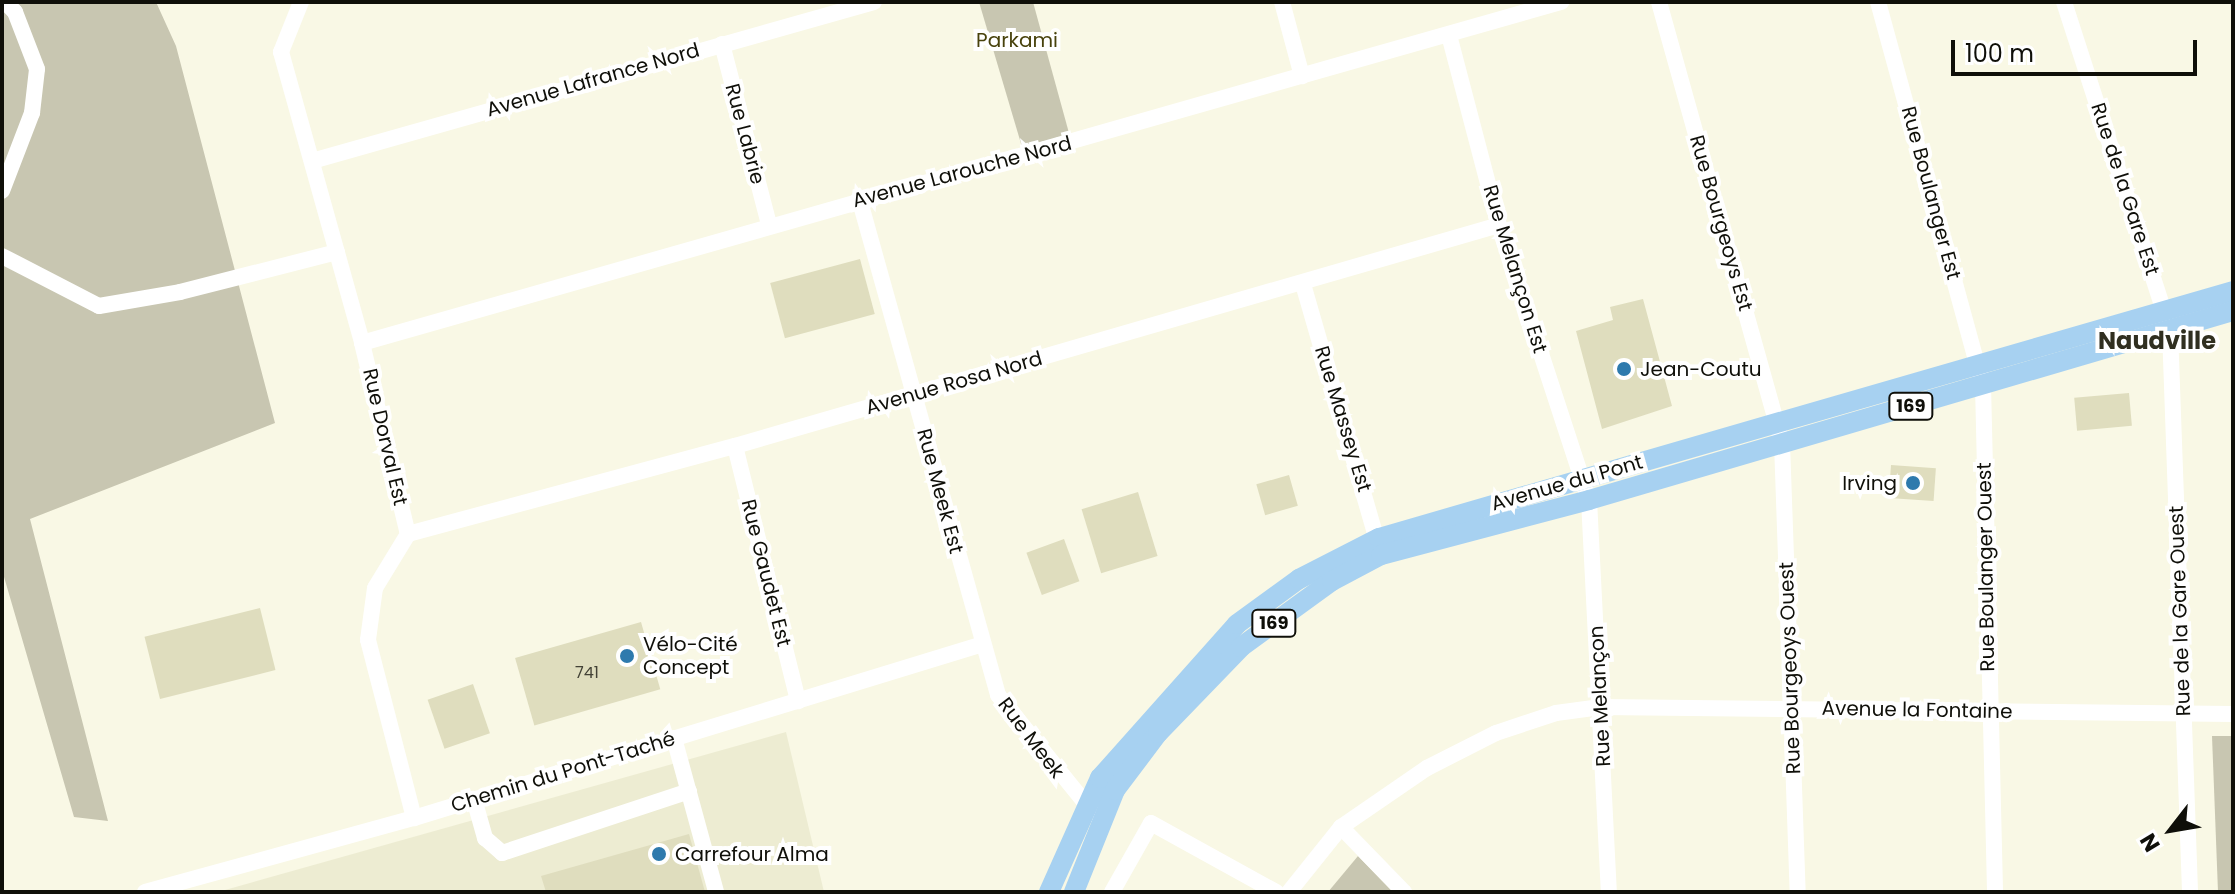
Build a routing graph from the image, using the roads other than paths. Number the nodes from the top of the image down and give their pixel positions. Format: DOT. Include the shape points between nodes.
graph roads {
  1 [pos="5,2"];
  2 [pos="301,2"];
  3 [pos="874,2"];
  4 [pos="1282,2"];
  5 [pos="1561,2"];
  6 [pos="1659,2"];
  7 [pos="1878,2"];
  8 [pos="2064,2"];
  9 [pos="1449,35"];
  10 [pos="722,44"];
  11 [pos="1302,76"];
  12 [pos="312,161"];
  13 [pos="2,191"];
  14 [pos="859,198"];
  15 [pos="769,224"];
  16 [pos="1499,225"];
  17 [pos="337,252"];
  18 [pos="2,256"];
  19 [pos="1303,284"];
  20 [pos="2233,291"];
  21 [pos="2233,311"];
  22 [pos="2167,321"];
  23 [pos="362,343"];
  24 [pos="1980,376"];
  25 [pos="914,394"];
  26 [pos="1776,421"];
  27 [pos="1782,443"];
  28 [pos="735,446"];
  29 [pos="1582,479"];
  30 [pos="1589,500"];
  31 [pos="408,534"];
  32 [pos="1380,546"];
  33 [pos="980,645"];
  34 [pos="798,701"];
  35 [pos="1601,707"];
  36 [pos="1791,709"];
  37 [pos="1989,711"];
  38 [pos="2184,713"];
  39 [pos="2233,714"];
  40 [pos="674,738"];
  41 [pos="689,791"];
  42 [pos="474,799"];
  43 [pos="1086,803"];
  44 [pos="414,818"];
  45 [pos="1099,821"];
  46 [pos="1341,827"];
  47 [pos="145,892"];
  48 [pos="716,892"];
  49 [pos="1049,892"];
  50 [pos="1074,892"];
  51 [pos="1112,892"];
  52 [pos="1276,892"];
  53 [pos="1289,892"];
  54 [pos="1404,892"];
  55 [pos="1609,892"];
  56 [pos="1798,892"];
  57 [pos="1995,892"];
  58 [pos="2190,892"];
  1 -- 13 [label="street" via="15,12 37,69 32,113"];
  2 -- 12 [label="street, Rue Dorval Est" via="281,52"];
  3 -- 10 [label="street, Avenue Lafrance Nord"];
  4 -- 11 [label="street"];
  5 -- 9 [label="street, Avenue Larouche Nord"];
  6 -- 26 [label="street, Rue Bourgeoys Est"];
  7 -- 24 [label="street, Rue Boulanger Est"];
  8 -- 22 [label="street, Rue de la Gare Est"];
  9 -- 11 [label="street, Avenue Larouche Nord"];
  9 -- 16 [label="street, Rue Melançon Est"];
  10 -- 12 [label="street, Avenue Lafrance Nord"];
  10 -- 15 [label="street, Rue Labrie"];
  11 -- 14 [label="street, Avenue Larouche Nord" via="1025,157"];
  12 -- 17 [label="street, Rue Dorval Est"];
  14 -- 15 [label="street, Avenue Larouche Nord"];
  14 -- 25 [label="street, Rue Meek Est"];
  15 -- 23 [label="street, Avenue Larouche Nord"];
  16 -- 19 [label="street, Avenue Rosa Nord"];
  16 -- 29 [label="street, Rue Melançon Est"];
  17 -- 18 [label="street" via="180,292 99,306"];
  17 -- 23 [label="street, Rue Dorval Est"];
  19 -- 25 [label="street, Avenue Rosa Nord"];
  19 -- 32 [label="street, Rue Massey Est"];
  20 -- 22 [label="main road, Avenue du Pont"];
  21 -- 22 [label="main road, Avenue du Pont / 169"];
  22 -- 24 [label="main road, Avenue du Pont / 169"];
  22 -- 38 [label="street, Rue de la Gare Ouest"];
  23 -- 31 [label="street, Rue Dorval Est"];
  24 -- 26 [label="main road, Avenue du Pont"];
  24 -- 27 [label="main road, Avenue du Pont / 169"];
  24 -- 37 [label="street, Rue Boulanger Ouest"];
  25 -- 28 [label="street, Avenue Rosa Nord"];
  25 -- 33 [label="street, Rue Meek Est"];
  26 -- 27 [label="street, Rue Bourgeoys Est"];
  26 -- 29 [label="main road, Avenue du Pont"];
  27 -- 30 [label="main road, Avenue du Pont / 169"];
  27 -- 36 [label="street, Rue Bourgeoys Ouest"];
  28 -- 31 [label="street, Avenue Rosa Nord"];
  28 -- 34 [label="street, Rue Gaudet Est"];
  29 -- 30 [label="street, Rue Melançon Est"];
  29 -- 32 [label="main road, Avenue du Pont"];
  30 -- 32 [label="main road, Avenue du Pont / 169"];
  30 -- 35 [label="street, Rue Melançon"];
  31 -- 44 [label="street, Rue Dorval Est" via="375,588 368,640"];
  32 -- 43 [label="main road, Avenue du Pont" via="1299,579 1237,624 1100,778"];
  32 -- 45 [label="main road, Avenue du Pont / 169" via="1241,647 1158,733"];
  33 -- 34 [label="street, Chemin du Pont-Taché"];
  33 -- 43 [label="street, Rue Meek" via="998,695"];
  34 -- 40 [label="street, Chemin du Pont-Taché"];
  35 -- 36 [label="street, Avenue la Fontaine"];
  35 -- 46 [label="street, Avenue la Fontaine" via="1556,713 1496,733 1427,768"];
  35 -- 55 [label="street, Rue Melançon"];
  36 -- 37 [label="street, Avenue la Fontaine"];
  36 -- 56 [label="street, Rue Bourgeoys Ouest"];
  37 -- 38 [label="street, Avenue la Fontaine"];
  37 -- 57 [label="street, Rue Boulanger Ouest"];
  38 -- 39 [label="street, Avenue la Fontaine"];
  38 -- 58 [label="street, Rue de la Gare Ouest"];
  40 -- 41 [label="street"];
  40 -- 42 [label="street, Chemin du Pont-Taché"];
  41 -- 42 [label="street" via="502,853 485,838"];
  41 -- 48 [label="street"];
  42 -- 44 [label="street, Chemin du Pont-Taché"];
  43 -- 45 [label="street, Rue Meek"];
  43 -- 49 [label="main road, Avenue du Pont"];
  44 -- 47 [label="street, Chemin du Pont-Taché"];
  45 -- 50 [label="main road, Avenue du Pont / 169"];
  46 -- 53 [label="street, Avenue la Fontaine"];
  46 -- 54 [label="street"];
  51 -- 52 [label="street" via="1151,823"];
}
